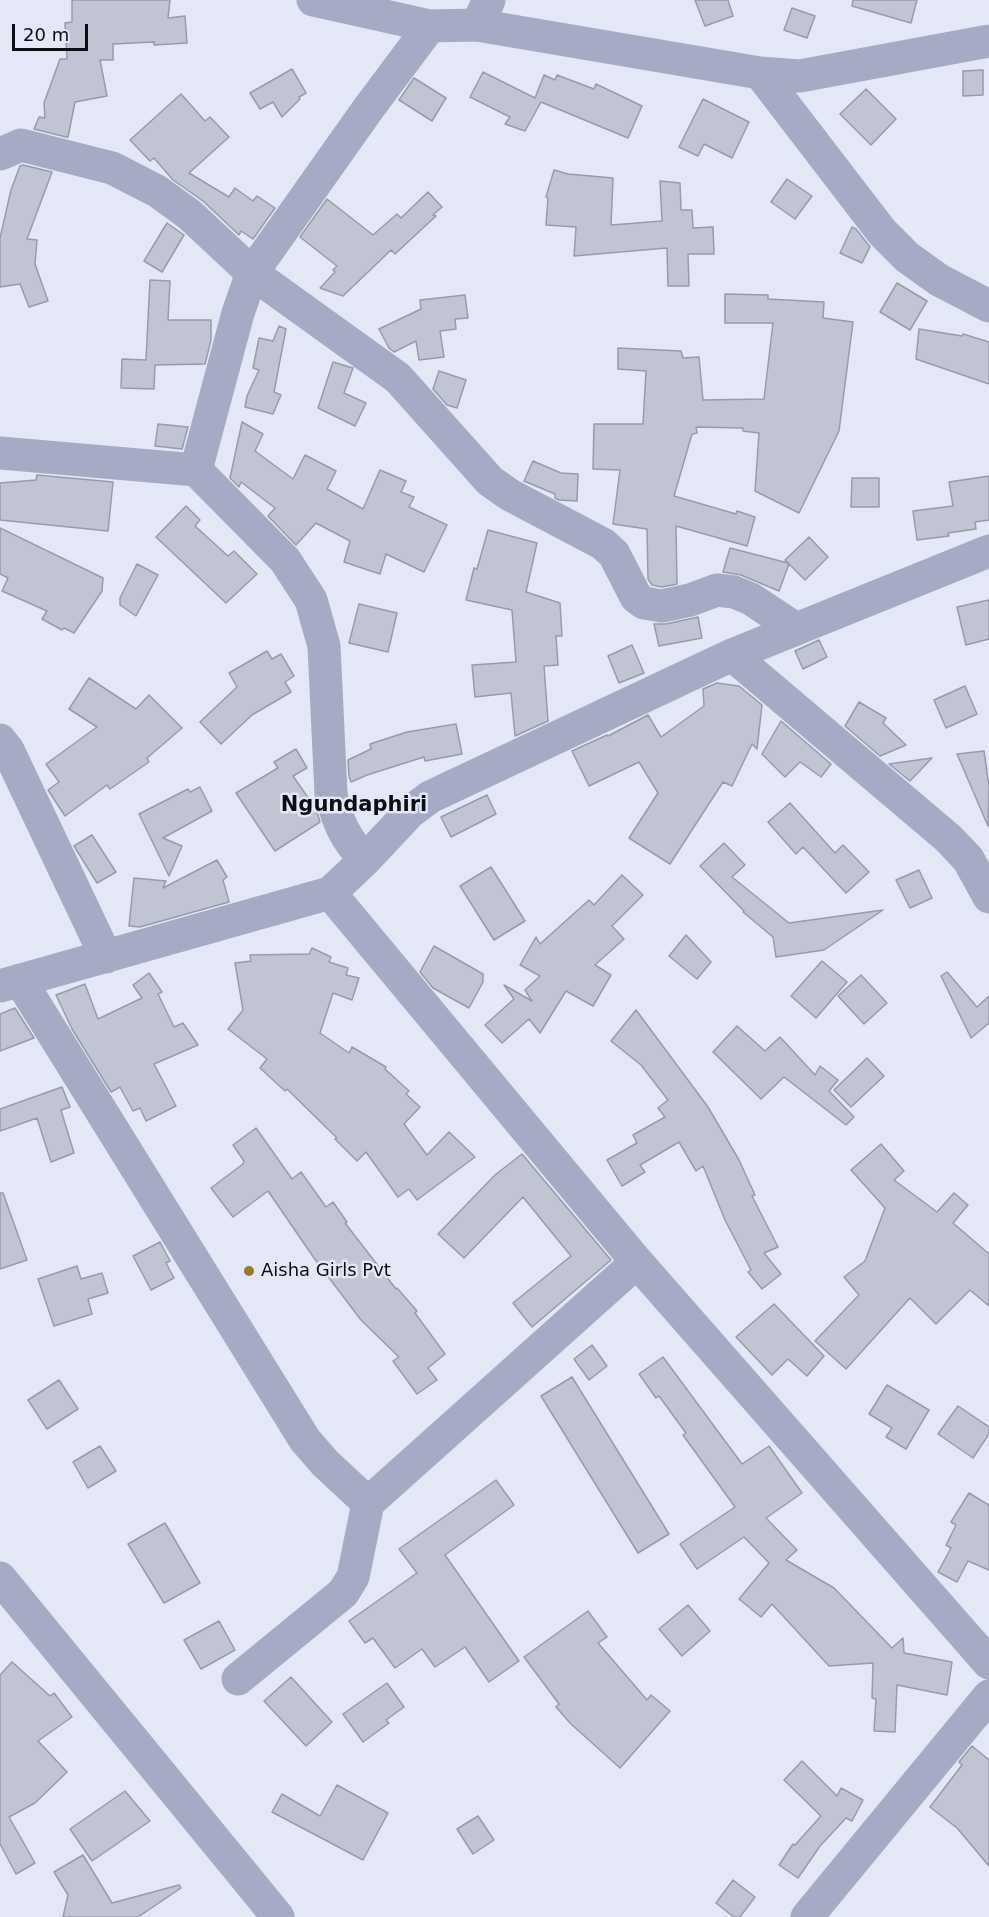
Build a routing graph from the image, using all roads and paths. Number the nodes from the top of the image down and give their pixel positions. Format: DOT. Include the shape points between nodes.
graph roads {
  1 [pos="313,0"];
  2 [pos="483,12"];
  3 [pos="430,26"];
  4 [pos="989,41"];
  5 [pos="760,73"];
  6 [pos="0,154"];
  7 [pos="252,273"];
  8 [pos="989,306"];
  9 [pos="0,453"];
  10 [pos="196,470"];
  11 [pos="989,551"];
  12 [pos="796,629"];
  13 [pos="732,655"];
  14 [pos="0,740"];
  15 [pos="365,860"];
  16 [pos="330,893"];
  17 [pos="989,897"];
  18 [pos="106,957"];
  19 [pos="10,983"];
  20 [pos="637,1262"];
  21 [pos="368,1503"];
  22 [pos="0,1578"];
  23 [pos="989,1663"];
  24 [pos="238,1679"];
  25 [pos="989,1696"];
  26 [pos="822,1913"];
  27 [pos="278,1917"];
  1 -- 3 [label="street"];
  2 -- 3 [label="street"];
  2 -- 5 [label="street"];
  3 -- 7 [label="street"];
  4 -- 5 [label="street" via="800,76"];
  5 -- 8 [label="street" via="890,240 939,280"];
  6 -- 7 [label="street" via="21,145 112,168 157,191 190,215"];
  7 -- 10 [label="street"];
  7 -- 12 [label="street" via="398,378 490,481 603,544 614,554 626,581 644,603 662,606 717,590 734,592"];
  9 -- 10 [label="street"];
  10 -- 15 [label="street" via="285,560 311,600 324,646 331,794 343,833"];
  11 -- 12 [label="street"];
  12 -- 13 [label="street"];
  13 -- 15 [label="street" via="430,797 410,812"];
  13 -- 17 [label="street" via="948,838 968,859"];
  14 -- 18 [label="street"];
  15 -- 16 [label="street"];
  16 -- 18 [label="street"];
  16 -- 20 [label="street"];
  18 -- 19 [label="street"];
  19 -- 21 [label="street" via="305,1440"];
  20 -- 21 [label="street"];
  20 -- 23 [label="street"];
  21 -- 24 [label="street" via="353,1577 343,1593"];
  22 -- 27 [label="street"];
  25 -- 26 [label="street"];
}
